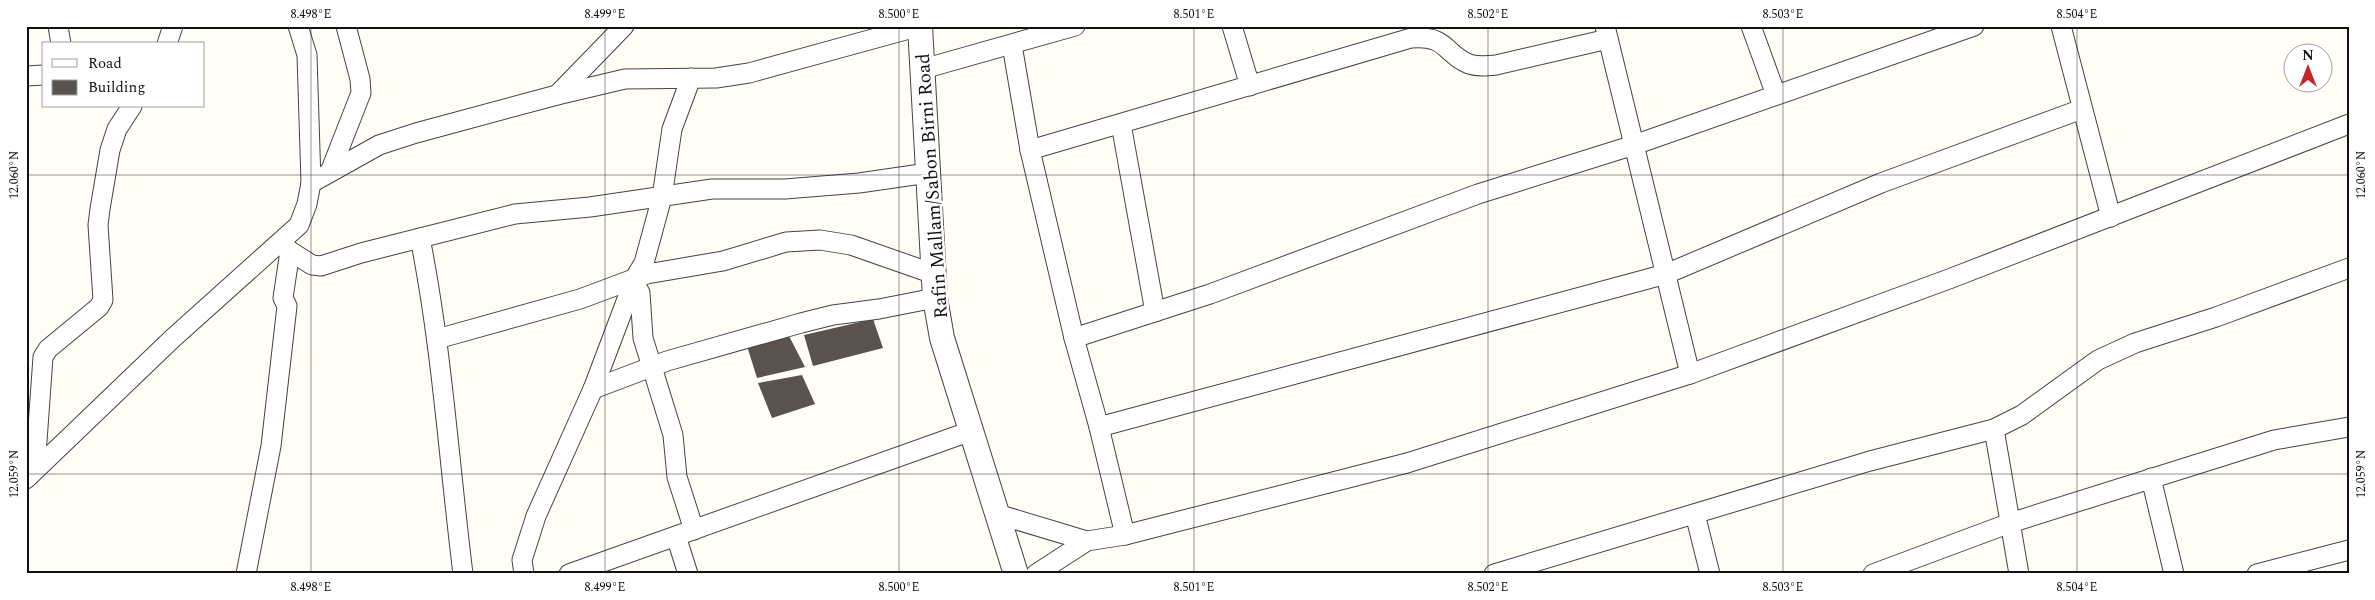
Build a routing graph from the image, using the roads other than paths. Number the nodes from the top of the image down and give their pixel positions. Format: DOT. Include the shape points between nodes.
graph roads {
  1 [pos="58,26"];
  2 [pos="173,26"];
  3 [pos="298,26"];
  4 [pos="346,26"];
  5 [pos="624,26"];
  6 [pos="920,26"];
  7 [pos="1075,26"];
  8 [pos="1232,26"];
  9 [pos="1752,26"];
  10 [pos="1974,26"];
  11 [pos="2061,26"];
  12 [pos="1606,33"];
  13 [pos="61,42"];
  14 [pos="168,42"];
  15 [pos="1012,45"];
  16 [pos="923,69"];
  17 [pos="42,75"];
  18 [pos="26,76"];
  19 [pos="691,78"];
  20 [pos="1250,86"];
  21 [pos="557,95"];
  22 [pos="1776,95"];
  23 [pos="131,108"];
  24 [pos="2082,109"];
  25 [pos="1120,124"];
  26 [pos="2349,124"];
  27 [pos="1634,145"];
  28 [pos="1030,150"];
  29 [pos="330,172"];
  30 [pos="928,173"];
  31 [pos="311,183"];
  32 [pos="662,197"];
  33 [pos="2111,217"];
  34 [pos="420,238"];
  35 [pos="284,247"];
  36 [pos="2349,268"];
  37 [pos="934,274"];
  38 [pos="1666,274"];
  39 [pos="635,280"];
  40 [pos="935,298"];
  41 [pos="1155,312"];
  42 [pos="1074,338"];
  43 [pos="437,339"];
  44 [pos="653,366"];
  45 [pos="1690,374"];
  46 [pos="593,389"];
  47 [pos="1099,427"];
  48 [pos="2349,427"];
  49 [pos="1994,429"];
  50 [pos="971,430"];
  51 [pos="30,474"];
  52 [pos="2152,478"];
  53 [pos="997,514"];
  54 [pos="1695,514"];
  55 [pos="2010,523"];
  56 [pos="694,530"];
  57 [pos="1125,535"];
  58 [pos="676,536"];
  59 [pos="1087,542"];
  60 [pos="2349,550"];
  61 [pos="576,573"];
  62 [pos="1017,573"];
  63 [pos="246,574"];
  64 [pos="463,574"];
  65 [pos="524,574"];
  66 [pos="688,574"];
  67 [pos="1494,574"];
  68 [pos="1710,574"];
  69 [pos="1873,574"];
  70 [pos="2019,574"];
  71 [pos="2174,574"];
  72 [pos="2258,574"];
  1 -- 13 [label="street"];
  2 -- 14 [label="street"];
  3 -- 31 [label="street" via="306,56"];
  4 -- 29 [label="street" via="361,93"];
  5 -- 21 [label="street"];
  6 -- 16 [label="street, Rafin Mallam/Sabon Birni Road"];
  6 -- 19 [label="street" via="749,73"];
  7 -- 15 [label="street"];
  8 -- 20 [label="street"];
  9 -- 22 [label="street"];
  10 -- 22 [label="street"];
  11 -- 24 [label="street"];
  12 -- 20 [label="street" via="1496,65 1480,66 1460,59 1443,43 1424,37 1411,38"];
  12 -- 27 [label="street"];
  15 -- 16 [label="street"];
  15 -- 28 [label="street"];
  16 -- 30 [label="street, Rafin Mallam/Sabon Birni Road"];
  17 -- 18 [label="street"];
  19 -- 21 [label="street" via="625,79"];
  19 -- 32 [label="street" via="672,129"];
  20 -- 25 [label="street"];
  21 -- 29 [label="street" via="388,142"];
  22 -- 27 [label="street"];
  23 -- 51 [label="street" via="117,129 110,150 99,217 102,300 99,307 48,349 43,357"];
  24 -- 33 [label="street"];
  24 -- 38 [label="street" via="1881,183"];
  25 -- 28 [label="street"];
  25 -- 41 [label="street"];
  26 -- 33 [label="street"];
  27 -- 38 [label="street"];
  27 -- 41 [label="street" via="1478,194"];
  28 -- 42 [label="street"];
  29 -- 31 [label="street"];
  30 -- 32 [label="street" via="785,190 712,189"];
  30 -- 37 [label="street, Rafin Mallam/Sabon Birni Road"];
  31 -- 35 [label="street" via="299,225"];
  32 -- 34 [label="street" via="515,214"];
  32 -- 39 [label="street" via="644,263"];
  33 -- 45 [label="street"];
  34 -- 35 [label="street" via="321,266 312,265"];
  34 -- 43 [label="street"];
  35 -- 51 [label="street" via="172,339"];
  35 -- 63 [label="street" via="283,298 286,306 271,446"];
  36 -- 49 [label="street" via="2098,360 2022,415"];
  37 -- 39 [label="street" via="851,245 820,240 786,242 722,261 666,270"];
  37 -- 40 [label="street, Rafin Mallam/Sabon Birni Road"];
  38 -- 45 [label="street"];
  38 -- 47 [label="street"];
  39 -- 43 [label="street" via="580,299"];
  39 -- 44 [label="street" via="640,293 641,326"];
  39 -- 46 [label="street"];
  40 -- 44 [label="street" via="833,315"];
  40 -- 50 [label="street, Rafin Mallam/Sabon Birni Road" via="942,338"];
  41 -- 42 [label="street"];
  42 -- 47 [label="street"];
  43 -- 64 [label="street"];
  44 -- 46 [label="street"];
  44 -- 56 [label="street" via="673,435 677,477"];
  45 -- 57 [label="street" via="1407,462"];
  46 -- 65 [label="street" via="536,516 522,560"];
  47 -- 57 [label="street"];
  48 -- 52 [label="street" via="2274,440"];
  49 -- 54 [label="street" via="1870,461"];
  49 -- 55 [label="street"];
  50 -- 53 [label="street, Rafin Mallam/Sabon Birni Road"];
  50 -- 56 [label="street"];
  52 -- 55 [label="street"];
  52 -- 71 [label="street"];
  53 -- 59 [label="street"];
  53 -- 62 [label="street, Rafin Mallam/Sabon Birni Road"];
  54 -- 67 [label="street"];
  54 -- 68 [label="street"];
  55 -- 69 [label="street"];
  55 -- 70 [label="street"];
  56 -- 58 [label="street"];
  57 -- 59 [label="street"];
  58 -- 61 [label="street"];
  58 -- 66 [label="street"];
  59 -- 62 [label="street"];
  60 -- 72 [label="street"];
}
